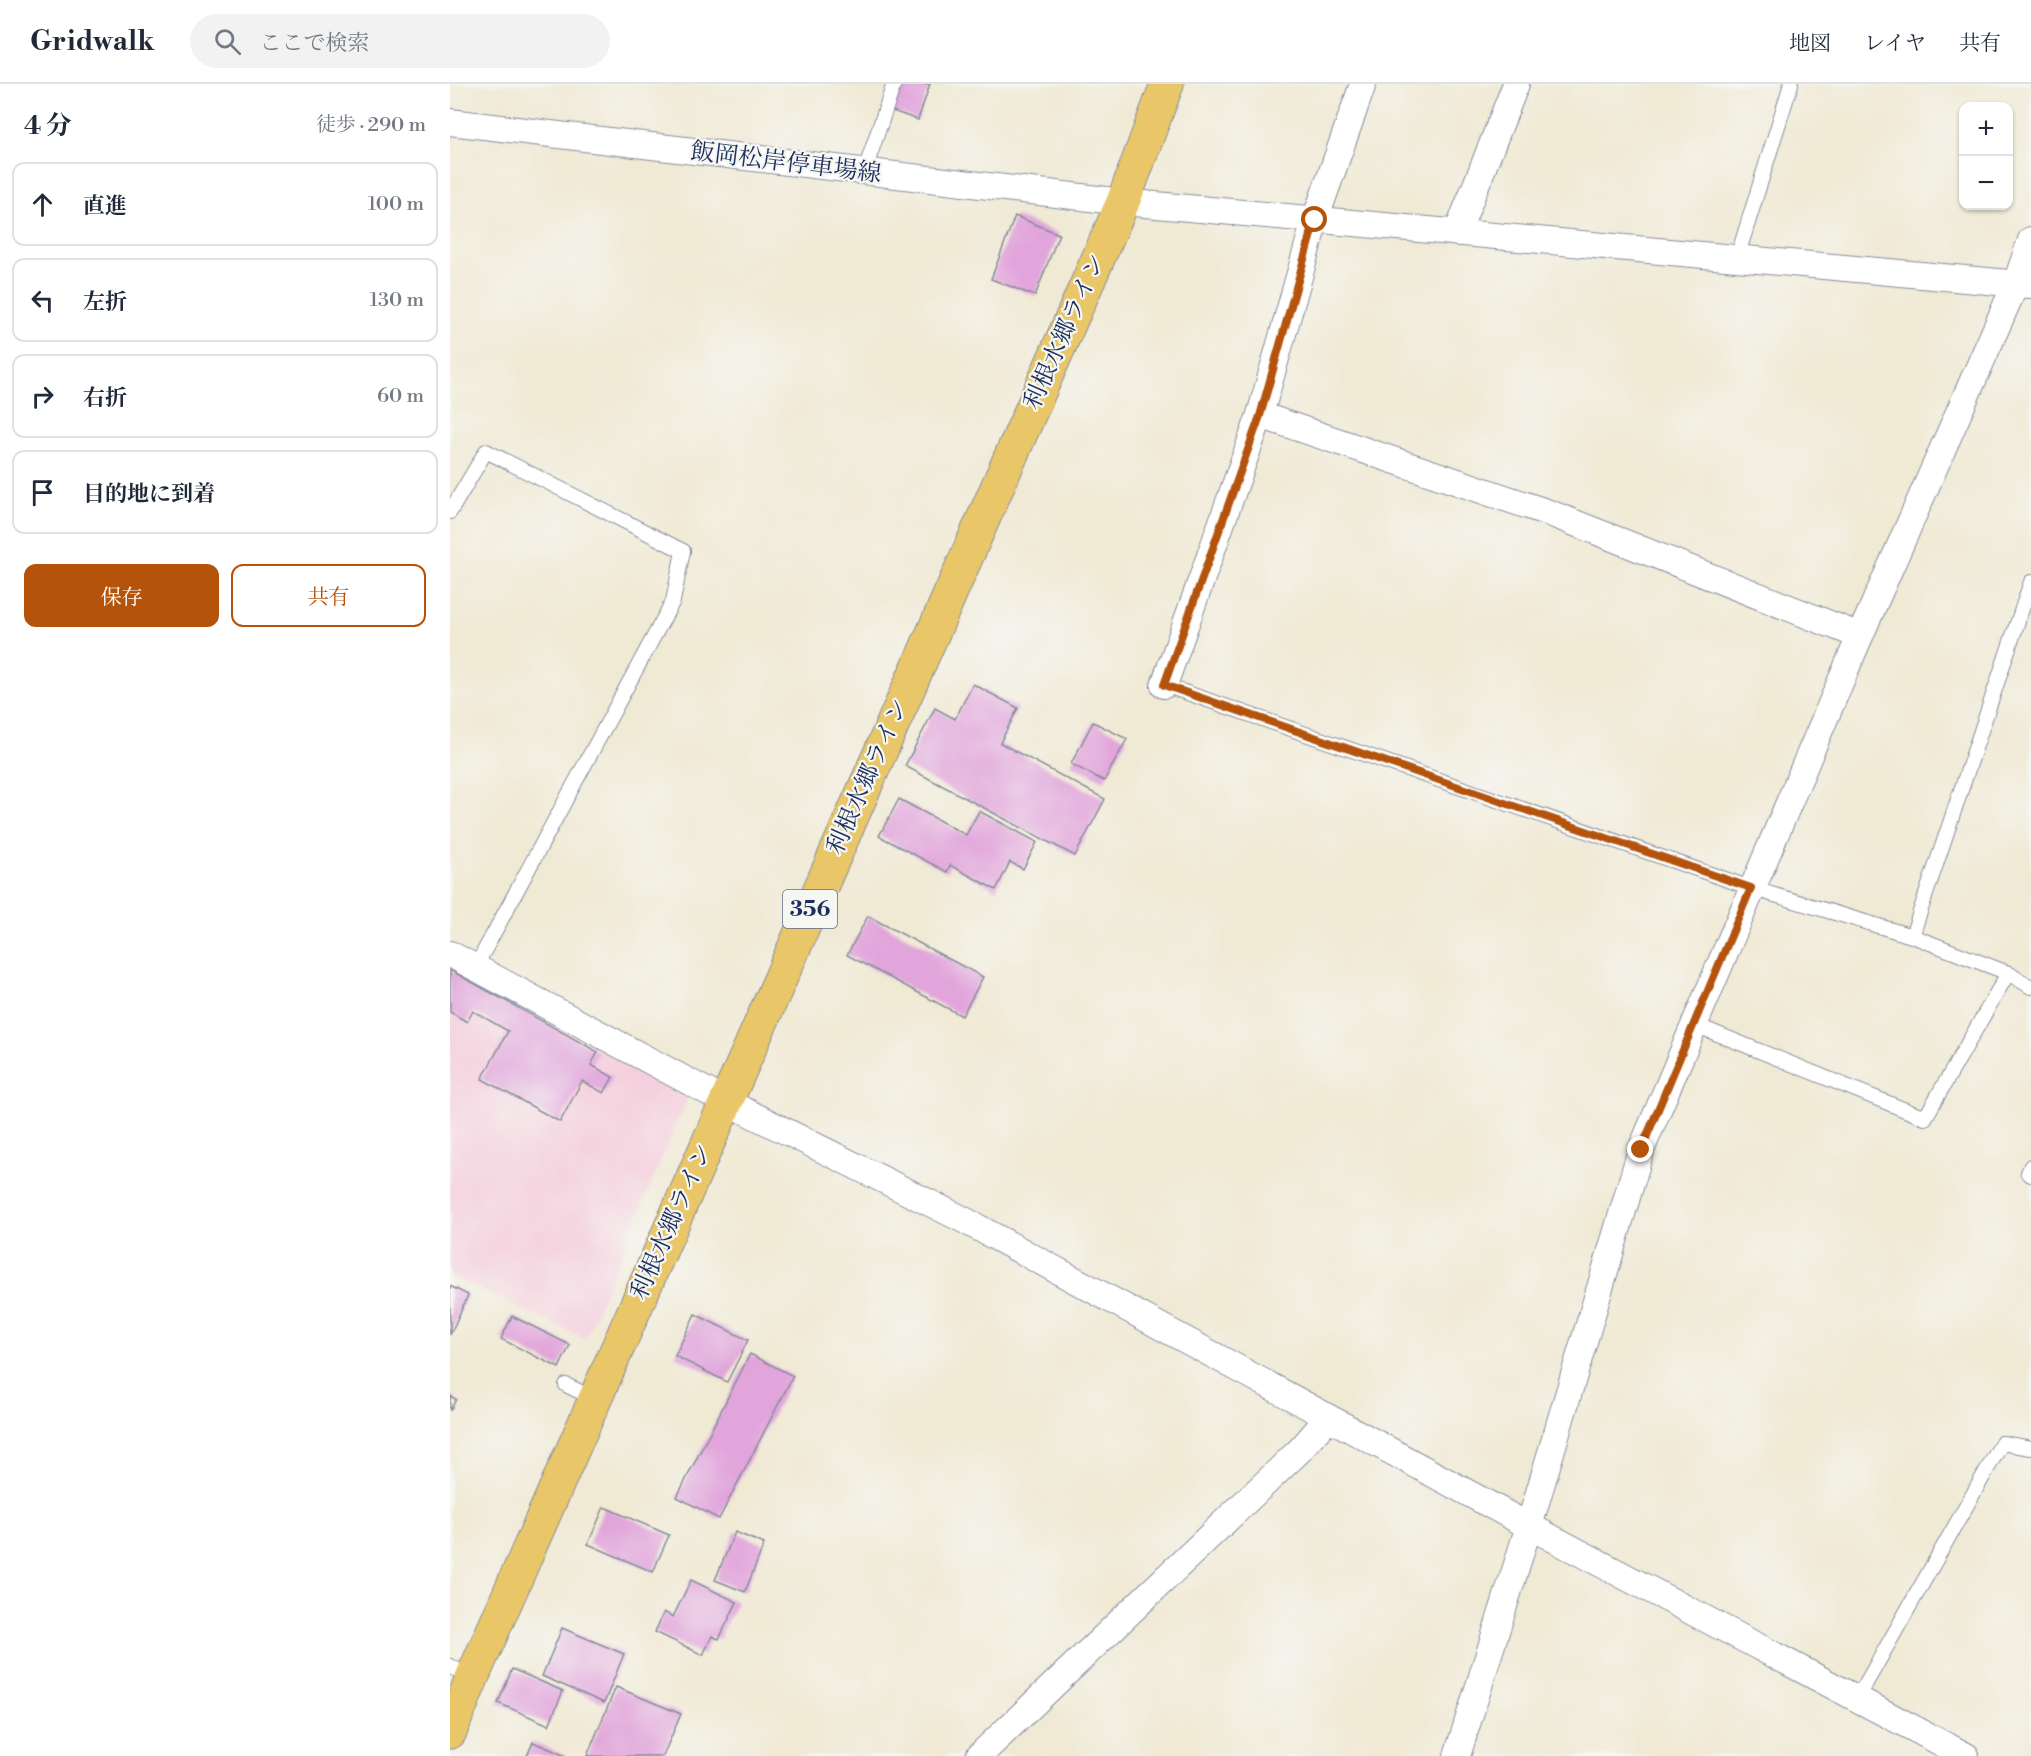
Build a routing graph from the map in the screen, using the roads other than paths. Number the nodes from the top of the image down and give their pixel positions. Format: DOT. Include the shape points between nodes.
graph roads {
  1 [pos="894,84"];
  2 [pos="1167,84"];
  3 [pos="1363,84"];
  4 [pos="1516,84"];
  5 [pos="1791,84"];
  6 [pos="450,122"];
  7 [pos="864,172"];
  8 [pos="1123,202"];
  9 [pos="1315,220"];
  10 [pos="1457,233"];
  11 [pos="2031,240"];
  12 [pos="1737,258"];
  13 [pos="2024,284"];
  14 [pos="1260,416"];
  15 [pos="450,512"];
  16 [pos="2031,582"];
  17 [pos="1860,636"];
  18 [pos="1164,685"];
  19 [pos="1751,888"];
  20 [pos="1912,936"];
  21 [pos="450,954"];
  22 [pos="475,968"];
  23 [pos="2008,973"];
  24 [pos="2031,987"];
  25 [pos="1693,1024"];
  26 [pos="725,1101"];
  27 [pos="2031,1166"];
  28 [pos="2031,1175"];
  29 [pos="1328,1418"];
  30 [pos="2031,1448"];
  31 [pos="1529,1526"];
  32 [pos="461,1672"];
  33 [pos="1857,1699"];
  34 [pos="450,1732"];
  35 [pos="980,1756"];
  36 [pos="1457,1756"];
  37 [pos="1966,1756"];
  1 -- 7 [label="lane"];
  2 -- 8 [label="highway, 利根水郷ライン / 356"];
  3 -- 9 [label="street"];
  4 -- 10 [label="street"];
  5 -- 12 [label="lane"];
  6 -- 7 [label="street, 飯岡松岸停車場線"];
  7 -- 8 [label="street, 飯岡松岸停車場線"];
  8 -- 9 [label="street, 飯岡松岸停車場線"];
  8 -- 26 [label="highway, 利根水郷ライン / 356"];
  9 -- 10 [label="street, 飯岡松岸停車場線"];
  9 -- 14 [label="street"];
  10 -- 12 [label="street, 飯岡松岸停車場線"];
  11 -- 13 [label="street"];
  12 -- 13 [label="street, 飯岡松岸停車場線"];
  13 -- 17 [label="street"];
  14 -- 17 [label="street" via="1552,514"];
  14 -- 18 [label="street"];
  15 -- 22 [label="lane" via="486,451 683,551 673,601"];
  16 -- 20 [label="lane"];
  17 -- 19 [label="street"];
  18 -- 19 [label="lane"];
  19 -- 20 [label="lane"];
  19 -- 25 [label="street"];
  20 -- 23 [label="lane"];
  21 -- 22 [label="street"];
  22 -- 26 [label="street"];
  23 -- 24 [label="lane"];
  23 -- 25 [label="lane" via="1925,1118"];
  25 -- 31 [label="street" via="1641,1150"];
  26 -- 29 [label="street" via="964,1220"];
  26 -- 32 [label="highway, 利根水郷ライン / 356" via="581,1392"];
  27 -- 28 [label="lane"];
  29 -- 31 [label="street"];
  29 -- 35 [label="street" via="1301,1449"];
  30 -- 33 [label="lane" via="2002,1443"];
  31 -- 33 [label="street"];
  31 -- 36 [label="street"];
  32 -- 34 [label="highway, 利根水郷ライン / 356"];
  33 -- 37 [label="street"];
}
